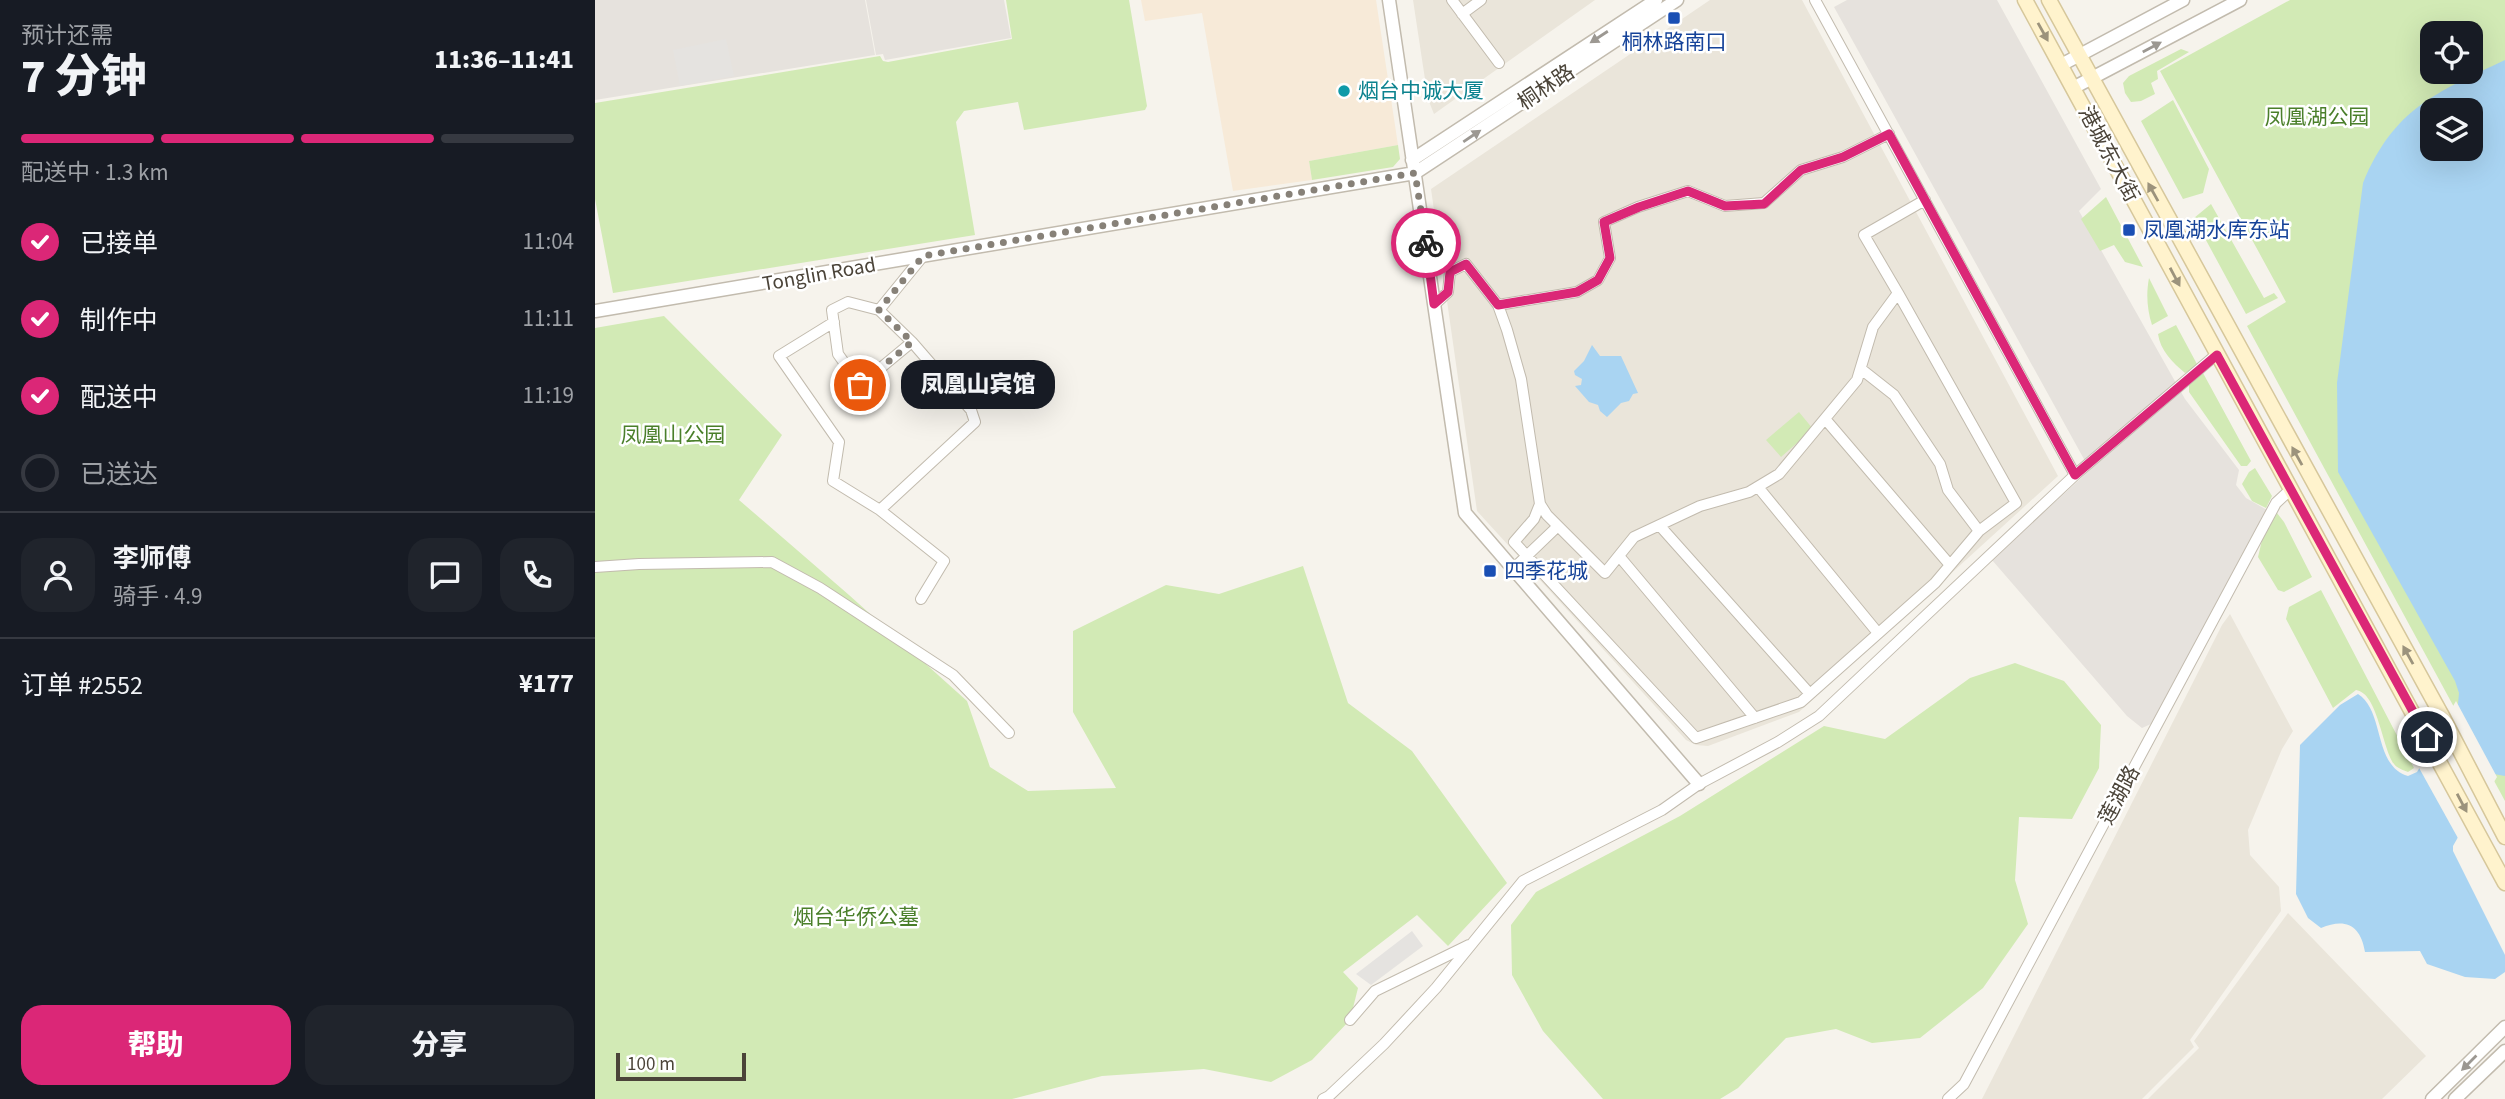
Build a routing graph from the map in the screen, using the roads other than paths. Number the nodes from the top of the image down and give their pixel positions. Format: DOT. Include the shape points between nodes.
graph roads {
  1 [pos="1389,0"];
  2 [pos="1452,0"];
  3 [pos="1481,0"];
  4 [pos="1656,0"];
  5 [pos="1677,0"];
  6 [pos="1815,0"];
  7 [pos="2025,0"];
  8 [pos="2049,0"];
  9 [pos="2183,0"];
  10 [pos="2240,0"];
  11 [pos="1462,14"];
  12 [pos="2079,55"];
  13 [pos="1499,63"];
  14 [pos="2061,65"];
  15 [pos="2092,79"];
  16 [pos="2073,88"];
  17 [pos="1889,134"];
  18 [pos="1412,160"];
  19 [pos="1415,173"];
  20 [pos="1925,200"];
  21 [pos="923,256"];
  22 [pos="1898,293"];
  23 [pos="1434,304"];
  24 [pos="1498,305"];
  25 [pos="879,310"];
  26 [pos="595,311"];
  27 [pos="834,323"];
  28 [pos="912,342"];
  29 [pos="2217,355"];
  30 [pos="1861,369"];
  31 [pos="1826,420"];
  32 [pos="2075,475"];
  33 [pos="1758,487"];
  34 [pos="2290,490"];
  35 [pos="1540,504"];
  36 [pos="880,510"];
  37 [pos="1558,526"];
  38 [pos="1661,526"];
  39 [pos="1979,531"];
  40 [pos="1526,556"];
  41 [pos="1619,556"];
  42 [pos="1950,565"];
  43 [pos="595,567"];
  44 [pos="1513,569"];
  45 [pos="921,599"];
  46 [pos="1878,633"];
  47 [pos="1810,694"];
  48 [pos="1755,718"];
  49 [pos="1009,733"];
  50 [pos="1699,783"];
  51 [pos="2505,838"];
  52 [pos="2505,883"];
  53 [pos="1473,943"];
  54 [pos="1350,1020"];
  55 [pos="2505,1027"];
  56 [pos="2505,1051"];
  57 [pos="1964,1084"];
  58 [pos="1323,1099"];
  59 [pos="1948,1099"];
  60 [pos="1960,1099"];
  61 [pos="2432,1099"];
  62 [pos="2455,1099"];
  1 -- 18 [label="street"];
  2 -- 11 [label="street"];
  3 -- 11 [label="street"];
  4 -- 18 [label="street, 桐林路, one-way"];
  19 -- 5 [label="street, 桐林路, one-way"];
  6 -- 17 [label="street"];
  7 -- 14 [label="main road, 港城东大街, one-way"];
  8 -- 12 [label="main road, 港城东大街"];
  9 -- 12 [label="street"];
  15 -- 10 [label="street, one-way"];
  11 -- 13 [label="street"];
  12 -- 14 [label="street"];
  12 -- 15 [label="main road, 港城东大街"];
  14 -- 16 [label="main road, 港城东大街"];
  15 -- 16 [label="street"];
  51 -- 15 [label="main road, 港城东大街, one-way"];
  16 -- 29 [label="main road, 港城东大街, one-way"];
  17 -- 20 [label="street"];
  17 -- 24 [label="street" via="1843,157 1801,170 1764,204 1725,206 1688,191 1604,222 1610,258 1598,280 1577,292"];
  18 -- 19 [label="street"];
  19 -- 21 [label="street, Tonglin Road"];
  19 -- 23 [label="street"];
  20 -- 22 [label="street" via="1864,235"];
  20 -- 32 [label="street"];
  21 -- 25 [label="street"];
  21 -- 26 [label="street, Tonglin Road"];
  22 -- 30 [label="street" via="1873,327"];
  22 -- 39 [label="street" via="2016,503"];
  23 -- 24 [label="street" via="1448,292 1450,272 1466,264"];
  23 -- 44 [label="street" via="1465,513"];
  24 -- 35 [label="street" via="1521,379"];
  25 -- 27 [label="street" via="848,302 832,310"];
  25 -- 28 [label="street"];
  27 -- 28 [label="street" via="838,354 860,385"];
  27 -- 36 [label="street" via="779,356 839,442 833,481"];
  28 -- 36 [label="street" via="971,410 975,422"];
  29 -- 32 [label="street"];
  29 -- 34 [label="main road, 港城东大街"];
  30 -- 31 [label="street"];
  30 -- 39 [label="street" via="1894,395 1940,464 1948,490"];
  31 -- 33 [label="street" via="1779,474"];
  31 -- 42 [label="street"];
  32 -- 50 [label="street" via="1819,716"];
  33 -- 38 [label="street" via="1700,506"];
  33 -- 46 [label="street"];
  34 -- 52 [label="main road, 港城东大街, one-way"];
  34 -- 57 [label="street, 莲湖路" via="2276,503"];
  35 -- 37 [label="street"];
  35 -- 40 [label="street" via="1534,519 1514,542"];
  36 -- 45 [label="street" via="944,561"];
  37 -- 40 [label="street"];
  37 -- 41 [label="street" via="1605,573"];
  38 -- 41 [label="street" via="1635,537"];
  38 -- 47 [label="street"];
  39 -- 42 [label="street"];
  40 -- 44 [label="street"];
  40 -- 48 [label="street" via="1696,738"];
  41 -- 48 [label="street"];
  42 -- 46 [label="street"];
  43 -- 49 [label="street" via="772,562 953,675"];
  44 -- 50 [label="street"];
  46 -- 47 [label="street"];
  47 -- 48 [label="street" via="1801,702"];
  50 -- 53 [label="street" via="1662,810 1523,881"];
  53 -- 54 [label="street" via="1375,991"];
  53 -- 58 [label="street" via="1384,1044"];
  55 -- 61 [label="street, one-way"];
  56 -- 62 [label="street"];
  57 -- 59 [label="street, 莲湖路"];
  57 -- 60 [label="street"];
}
